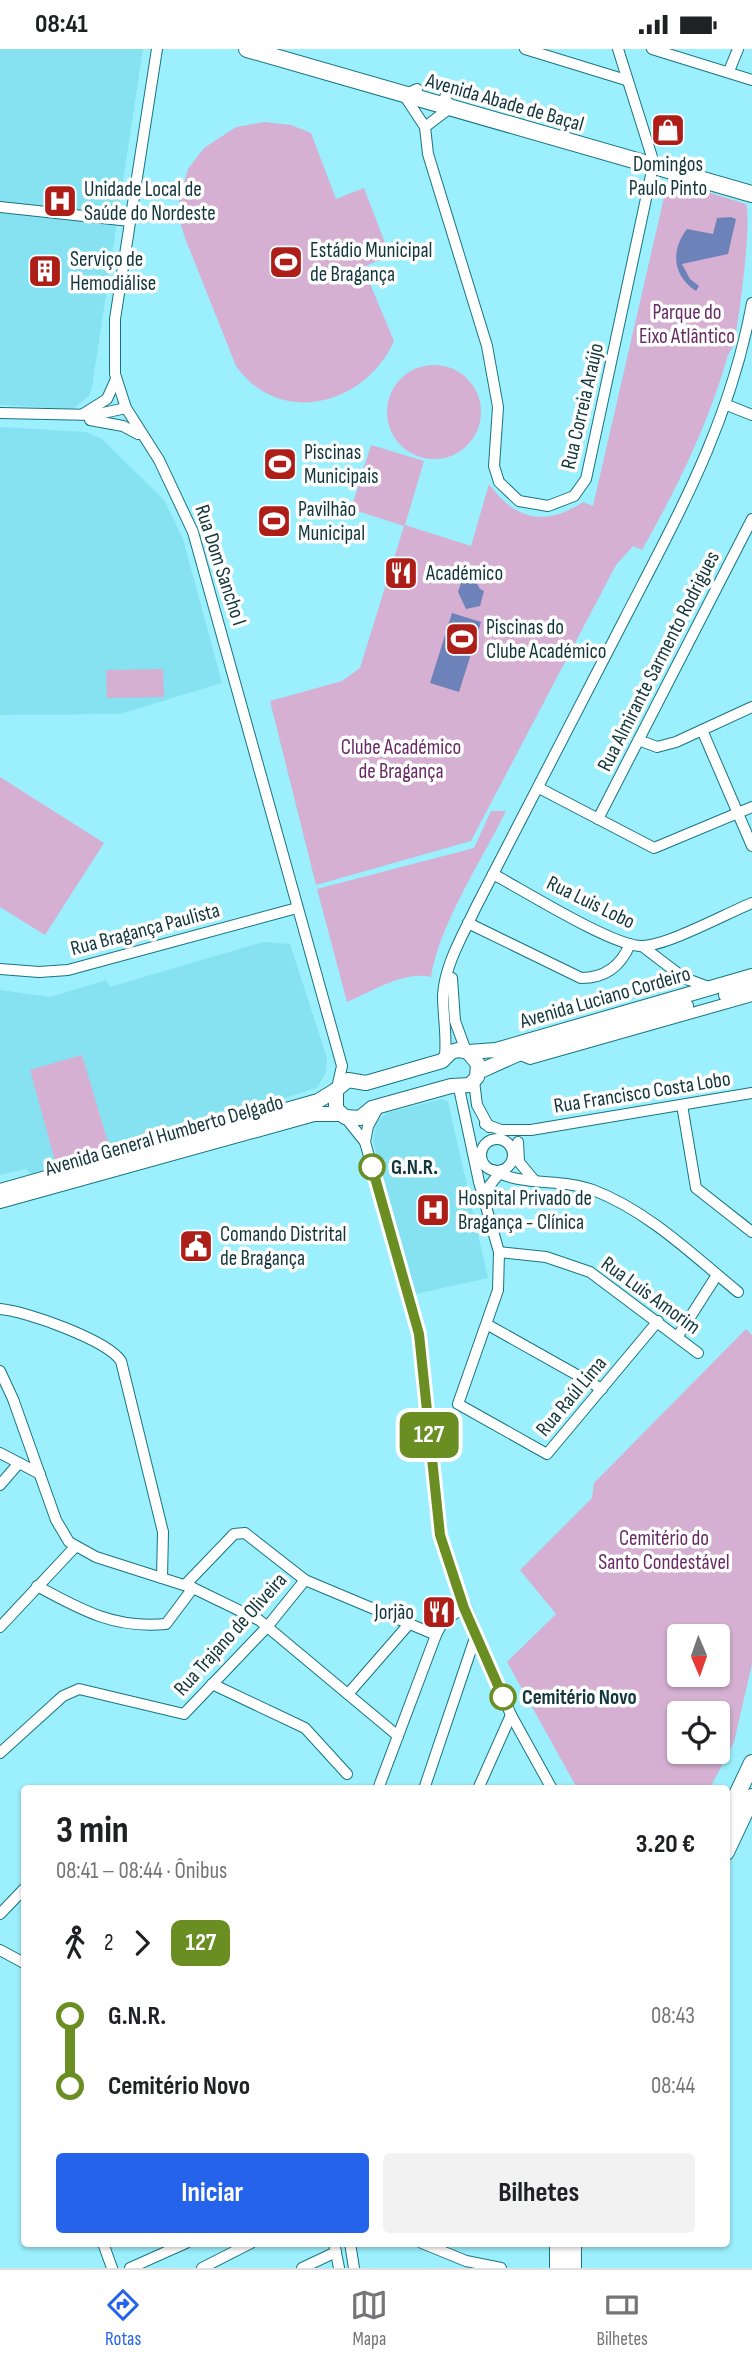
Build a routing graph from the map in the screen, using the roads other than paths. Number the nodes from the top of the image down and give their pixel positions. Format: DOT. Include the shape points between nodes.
graph roads {
  1 [pos="247,49"];
  2 [pos="278,49"];
  3 [pos="525,49"];
  4 [pos="618,49"];
  5 [pos="652,49"];
  6 [pos="738,49"];
  7 [pos="156,52"];
  8 [pos="729,71"];
  9 [pos="625,80"];
  10 [pos="752,80"];
  11 [pos="411,92"];
  12 [pos="447,102"];
  13 [pos="425,127"];
  14 [pos="653,161"];
  15 [pos="752,184"];
  16 [pos="752,194"];
  17 [pos="0,207"];
  18 [pos="130,221"];
  19 [pos="752,303"];
  20 [pos="750,322"];
  21 [pos="116,376"];
  22 [pos="727,405"];
  23 [pos="126,408"];
  24 [pos="0,413"];
  25 [pos="752,415"];
  26 [pos="78,416"];
  27 [pos="141,436"];
  28 [pos="752,521"];
  29 [pos="752,707"];
  30 [pos="702,730"];
  31 [pos="641,741"];
  32 [pos="539,788"];
  33 [pos="752,807"];
  34 [pos="738,813"];
  35 [pos="598,819"];
  36 [pos="752,846"];
  37 [pos="493,874"];
  38 [pos="752,902"];
  39 [pos="297,908"];
  40 [pos="468,923"];
  41 [pos="636,945"];
  42 [pos="457,948"];
  43 [pos="0,969"];
  44 [pos="752,976"];
  45 [pos="684,978"];
  46 [pos="752,987"];
  47 [pos="714,989"];
  48 [pos="752,996"];
  49 [pos="678,999"];
  50 [pos="467,1051"];
  51 [pos="518,1054"];
  52 [pos="445,1056"];
  53 [pos="342,1066"];
  54 [pos="476,1076"];
  55 [pos="355,1079"];
  56 [pos="459,1088"];
  57 [pos="337,1089"];
  58 [pos="752,1093"];
  59 [pos="682,1105"];
  60 [pos="379,1106"];
  61 [pos="343,1115"];
  62 [pos="485,1124"];
  63 [pos="538,1128"];
  64 [pos="504,1140"];
  65 [pos="365,1142"];
  66 [pos="472,1146"];
  67 [pos="516,1152"];
  68 [pos="481,1154"];
  69 [pos="498,1171"];
  70 [pos="534,1180"];
  71 [pos="0,1191"];
  72 [pos="486,1198"];
  73 [pos="0,1201"];
  74 [pos="752,1232"];
  75 [pos="499,1252"];
  76 [pos="717,1275"];
  77 [pos="738,1292"];
  78 [pos="0,1309"];
  79 [pos="658,1321"];
  80 [pos="488,1325"];
  81 [pos="678,1336"];
  82 [pos="698,1353"];
  83 [pos="0,1371"];
  84 [pos="602,1389"];
  85 [pos="0,1453"];
  86 [pos="19,1463"];
  87 [pos="40,1474"];
  88 [pos="0,1486"];
  89 [pos="75,1547"];
  90 [pos="162,1578"];
  91 [pos="305,1580"];
  92 [pos="189,1586"];
  93 [pos="37,1587"];
  94 [pos="464,1608"];
  95 [pos="409,1624"];
  96 [pos="267,1626"];
  97 [pos="0,1627"];
  98 [pos="436,1635"];
  99 [pos="476,1635"];
  100 [pos="212,1685"];
  101 [pos="348,1694"];
  102 [pos="511,1714"];
  103 [pos="398,1736"];
  104 [pos="0,1753"];
  105 [pos="752,1763"];
  106 [pos="347,1774"];
  107 [pos="380,1785"];
  108 [pos="425,1785"];
  109 [pos="480,1785"];
  110 [pos="550,1785"];
  111 [pos="752,1797"];
  112 [pos="730,1810"];
  113 [pos="730,1844"];
  114 [pos="21,1892"];
  115 [pos="0,1915"];
  116 [pos="0,1950"];
  117 [pos="21,1961"];
  118 [pos="104,2247"];
  119 [pos="177,2247"];
  120 [pos="243,2247"];
  121 [pos="351,2247"];
  122 [pos="431,2247"];
  123 [pos="558,2247"];
  124 [pos="573,2247"];
  125 [pos="335,2248"];
  126 [pos="112,2268"];
  127 [pos="130,2268"];
  128 [pos="202,2268"];
  129 [pos="302,2268"];
  130 [pos="339,2268"];
  131 [pos="354,2268"];
  132 [pos="501,2268"];
  133 [pos="558,2268"];
  134 [pos="573,2268"];
  1 -- 11 [label="main road, Avenida Abade de Baçal"];
  2 -- 11 [label="main road, Avenida Abade de Baçal"];
  3 -- 9 [label="street"];
  4 -- 9 [label="street"];
  5 -- 8 [label="street"];
  6 -- 8 [label="street"];
  7 -- 18 [label="street, Rua Dom Sancho I"];
  8 -- 10 [label="street"];
  9 -- 14 [label="street"];
  11 -- 12 [label="main road, Avenida Abade de Baçal"];
  11 -- 13 [label="street, Rua Correia Araújo"];
  12 -- 13 [label="street"];
  12 -- 14 [label="main road, Avenida Abade de Baçal"];
  13 -- 14 [label="street, Rua Correia Araújo" via="428,154 492,370 498,418 496,474 510,496 528,505 567,501 586,479"];
  14 -- 15 [label="main road, Avenida Abade de Baçal"];
  14 -- 16 [label="main road, Avenida Abade de Baçal"];
  17 -- 18 [label="street"];
  18 -- 21 [label="street, Rua Dom Sancho I" via="115,319"];
  19 -- 20 [label="street"];
  20 -- 22 [label="street"];
  21 -- 23 [label="street, Rua Dom Sancho I"];
  21 -- 26 [label="street" via="107,400"];
  22 -- 25 [label="street"];
  22 -- 32 [label="street" via="695,485"];
  23 -- 26 [label="street"];
  23 -- 27 [label="street, Rua Dom Sancho I"];
  24 -- 26 [label="street"];
  26 -- 27 [label="street" via="123,426"];
  27 -- 39 [label="street, Rua Dom Sancho I" via="159,460 193,532"];
  28 -- 31 [label="street, Rua Almirante Sarmento Rodrigues"];
  29 -- 30 [label="street"];
  30 -- 31 [label="street" via="657,747"];
  30 -- 34 [label="street"];
  31 -- 35 [label="street, Rua Almirante Sarmento Rodrigues"];
  32 -- 35 [label="street"];
  32 -- 37 [label="street"];
  33 -- 34 [label="street"];
  34 -- 35 [label="street" via="654,848"];
  34 -- 36 [label="street"];
  37 -- 40 [label="street"];
  37 -- 41 [label="street, Rua Luis Lobo"];
  38 -- 41 [label="street, Rua Luis Lobo" via="668,939"];
  39 -- 43 [label="street, Rua Bragança Paulista" via="68,969"];
  39 -- 53 [label="street, Rua Dom Sancho I"];
  40 -- 41 [label="street" via="581,978 616,967"];
  40 -- 42 [label="street"];
  41 -- 45 [label="street"];
  42 -- 50 [label="street" via="451,995"];
  42 -- 52 [label="street" via="444,985"];
  44 -- 47 [label="main road, Avenida Luciano Cordeiro"];
  45 -- 47 [label="street"];
  45 -- 49 [label="street" via="685,990"];
  46 -- 51 [label="main road, Avenida Luciano Cordeiro"];
  47 -- 49 [label="main road, Avenida Luciano Cordeiro"];
  48 -- 51 [label="street" via="530,1059"];
  49 -- 50 [label="main road, Avenida Luciano Cordeiro" via="496,1050"];
  50 -- 52 [label="main road, Avenida Luciano Cordeiro"];
  50 -- 54 [label="main road" via="474,1057"];
  51 -- 54 [label="main road, Avenida Luciano Cordeiro"];
  52 -- 55 [label="main road, Avenida Luciano Cordeiro" via="442,1061 366,1083"];
  53 -- 55 [label="street"];
  53 -- 57 [label="street, Rua Dom Sancho I"];
  54 -- 56 [label="main road, Avenida Luciano Cordeiro"];
  54 -- 62 [label="street" via="477,1105"];
  55 -- 57 [label="main road, Avenida Luciano Cordeiro"];
  56 -- 60 [label="main road, Avenida Luciano Cordeiro"];
  56 -- 66 [label="street, Rua Raúl Lima"];
  57 -- 61 [label="main road" via="334,1103"];
  57 -- 71 [label="main road, Avenida General Humberto Delgado" via="318,1101"];
  58 -- 59 [label="street, Rua Francisco Costa Lobo"];
  59 -- 63 [label="street, Rua Francisco Costa Lobo"];
  59 -- 74 [label="street" via="695,1188"];
  60 -- 61 [label="main road, Avenida Luciano Cordeiro" via="360,1118"];
  60 -- 65 [label="street"];
  61 -- 65 [label="street"];
  61 -- 73 [label="main road, Avenida General Humberto Delgado" via="314,1114"];
  62 -- 63 [label="street, Rua Francisco Costa Lobo" via="501,1130"];
  62 -- 64 [label="street"];
  63 -- 67 [label="street, Rua Francisco Costa Lobo"];
  64 -- 67 [label="street"];
  64 -- 68 [label="street" via="489,1141"];
  65 -- 94 [label="street" via="419,1334 436,1513"];
  66 -- 68 [label="street"];
  66 -- 72 [label="street, Rua Raúl Lima"];
  67 -- 69 [label="street" via="510,1164"];
  67 -- 70 [label="street"];
  68 -- 69 [label="street" via="484,1164"];
  69 -- 70 [label="street"];
  69 -- 72 [label="street"];
  70 -- 76 [label="street" via="591,1189 649,1219"];
  72 -- 75 [label="street, Rua Raúl Lima"];
  75 -- 79 [label="street, Rua Luis Amorim" via="546,1257 590,1272"];
  75 -- 80 [label="street, Rua Raúl Lima" via="498,1290"];
  76 -- 77 [label="street"];
  76 -- 81 [label="street"];
  78 -- 90 [label="street" via="101,1345 121,1361 163,1532"];
  79 -- 81 [label="street, Rua Luis Amorim"];
  79 -- 84 [label="street, Rua Raúl Lima"];
  80 -- 84 [label="street"];
  80 -- 84 [label="street, Rua Raúl Lima" via="458,1404 469,1411 547,1454"];
  81 -- 82 [label="street, Rua Luis Amorim"];
  83 -- 87 [label="street"];
  85 -- 86 [label="street"];
  86 -- 87 [label="street"];
  86 -- 88 [label="street"];
  87 -- 89 [label="street" via="60,1528"];
  89 -- 90 [label="street"];
  89 -- 93 [label="street"];
  90 -- 92 [label="street"];
  91 -- 92 [label="street" via="245,1533 234,1534"];
  91 -- 95 [label="street"];
  91 -- 96 [label="street, Rua Trajano de Oliveira"];
  92 -- 93 [label="street" via="166,1624 137,1627 85,1612"];
  92 -- 96 [label="street"];
  93 -- 97 [label="street"];
  94 -- 98 [label="street" via="443,1621"];
  94 -- 99 [label="street"];
  95 -- 98 [label="street"];
  95 -- 101 [label="street"];
  96 -- 100 [label="street, Rua Trajano de Oliveira"];
  96 -- 101 [label="street"];
  98 -- 103 [label="street"];
  99 -- 102 [label="street"];
  99 -- 108 [label="street"];
  100 -- 104 [label="street, Rua Trajano de Oliveira" via="184,1714 79,1689 63,1696"];
  100 -- 106 [label="street" via="305,1728"];
  101 -- 103 [label="street"];
  102 -- 109 [label="street"];
  102 -- 110 [label="street"];
  103 -- 107 [label="street"];
  105 -- 112 [label="main road"];
  111 -- 113 [label="main road"];
  114 -- 115 [label="street"];
  116 -- 117 [label="street"];
  118 -- 126 [label="street"];
  119 -- 127 [label="street"];
  120 -- 128 [label="street"];
  121 -- 131 [label="street"];
  122 -- 132 [label="street" via="466,2262"];
  123 -- 133 [label="main road"];
  124 -- 134 [label="main road"];
  125 -- 129 [label="street"];
  125 -- 130 [label="street"];
}
